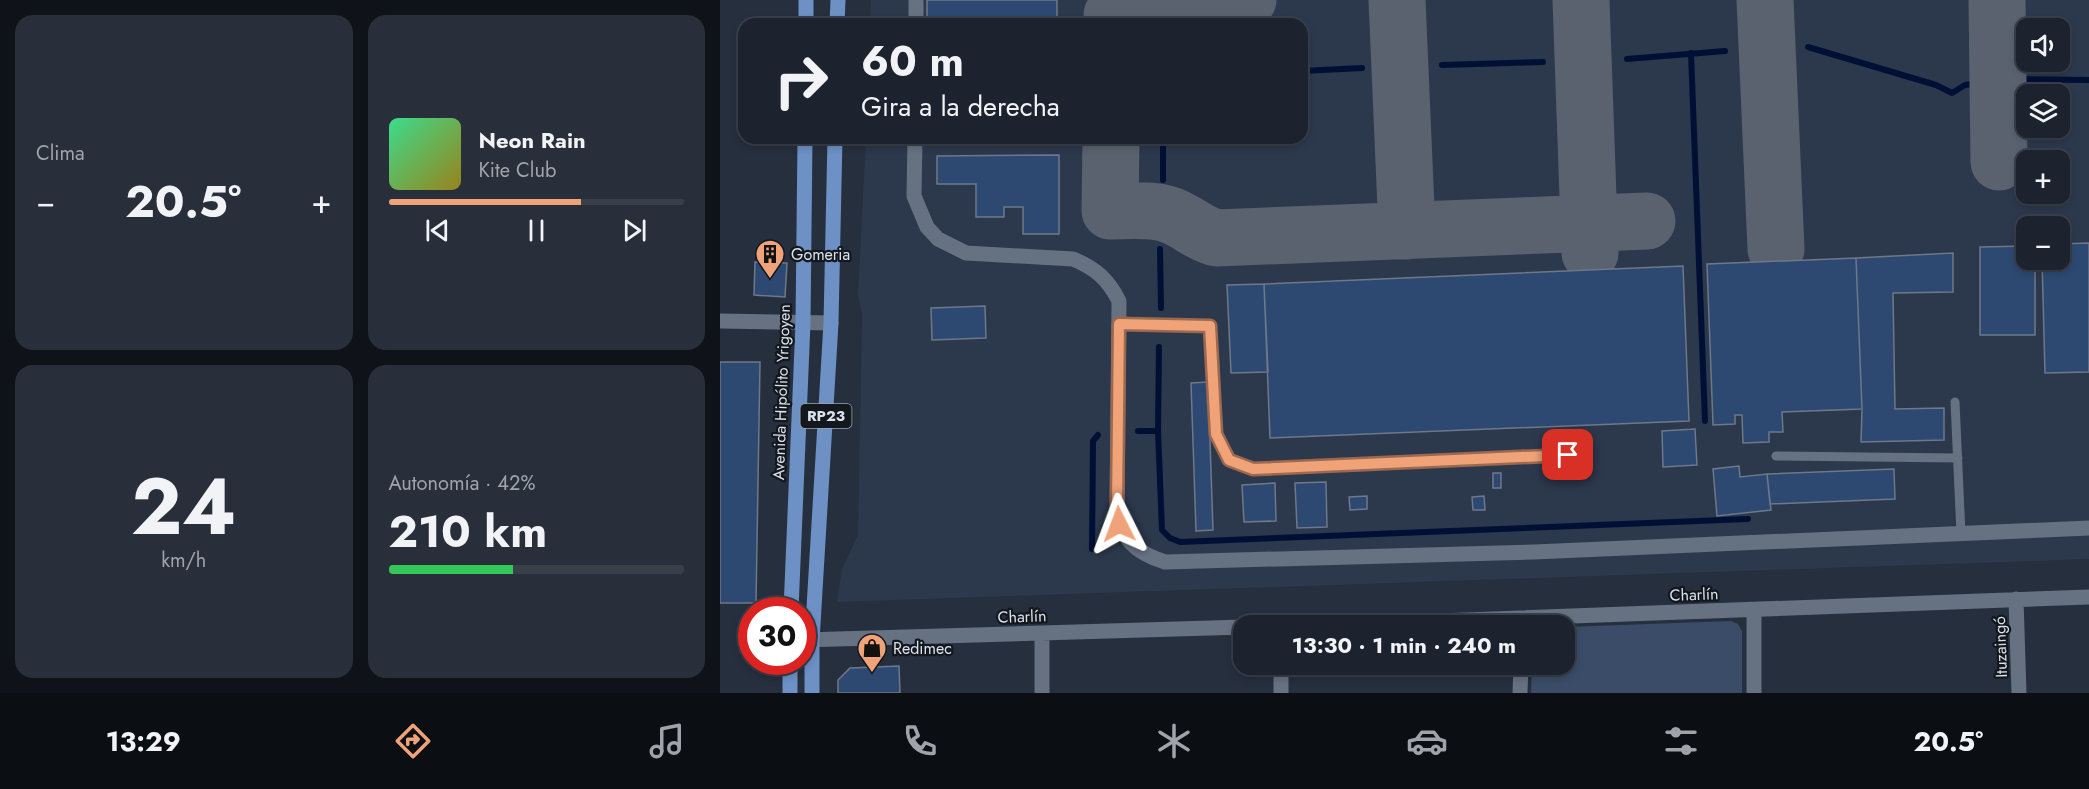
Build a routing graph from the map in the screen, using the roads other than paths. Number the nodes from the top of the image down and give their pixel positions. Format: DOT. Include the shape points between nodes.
graph roads {
  1 [pos="806,0"];
  2 [pos="838,0"];
  3 [pos="916,0"];
  4 [pos="806,18"];
  5 [pos="837,18"];
  6 [pos="916,18"];
  7 [pos="805,144"];
  8 [pos="835,144"];
  9 [pos="915,144"];
  10 [pos="720,321"];
  11 [pos="802,323"];
  12 [pos="831,323"];
  13 [pos="1119,324"];
  14 [pos="1955,402"];
  15 [pos="1568,455"];
  16 [pos="1776,456"];
  17 [pos="1958,458"];
  18 [pos="2089,528"];
  19 [pos="1960,534"];
  20 [pos="791,597"];
  21 [pos="810,597"];
  22 [pos="2089,597"];
  23 [pos="2016,599"];
  24 [pos="1754,610"];
  25 [pos="1575,619"];
  26 [pos="1233,627"];
  27 [pos="1042,634"];
  28 [pos="816,640"];
  29 [pos="790,675"];
  30 [pos="810,675"];
  31 [pos="1281,675"];
  32 [pos="1521,675"];
  33 [pos="790,693"];
  34 [pos="812,693"];
  35 [pos="1042,693"];
  36 [pos="1281,693"];
  37 [pos="1520,693"];
  38 [pos="1754,693"];
  39 [pos="2019,693"];
  1 -- 4 [label="main road"];
  2 -- 5 [label="main road"];
  3 -- 6 [label="street"];
  7 -- 11 [label="main road, Avenida Hipólito Yrigoyen / RP23"];
  8 -- 12 [label="main road, RP23"];
  9 -- 13 [label="street" via="915,196 927,227 938,239 966,253 1064,258 1088,266 1112,287 1119,301"];
  10 -- 11 [label="street"];
  11 -- 12 [label="street"];
  11 -- 20 [label="main road, Avenida Hipólito Yrigoyen / RP23"];
  12 -- 21 [label="main road, RP23"];
  13 -- 15 [label="lane" via="1210,326 1216,434 1229,460 1253,469"];
  13 -- 19 [label="street" via="1119,524 1134,547 1165,562"];
  14 -- 17 [label="lane"];
  16 -- 17 [label="lane"];
  17 -- 19 [label="lane"];
  18 -- 19 [label="street"];
  22 -- 23 [label="street, Charlín"];
  23 -- 24 [label="street, Charlín"];
  23 -- 39 [label="street, Ituzaingó"];
  24 -- 25 [label="street, Charlín"];
  24 -- 38 [label="street"];
  26 -- 27 [label="street, Charlín"];
  27 -- 28 [label="street, Charlín"];
  27 -- 35 [label="street"];
  29 -- 33 [label="main road"];
  30 -- 34 [label="main road, RP23"];
  31 -- 36 [label="street"];
  32 -- 37 [label="street"];
}
